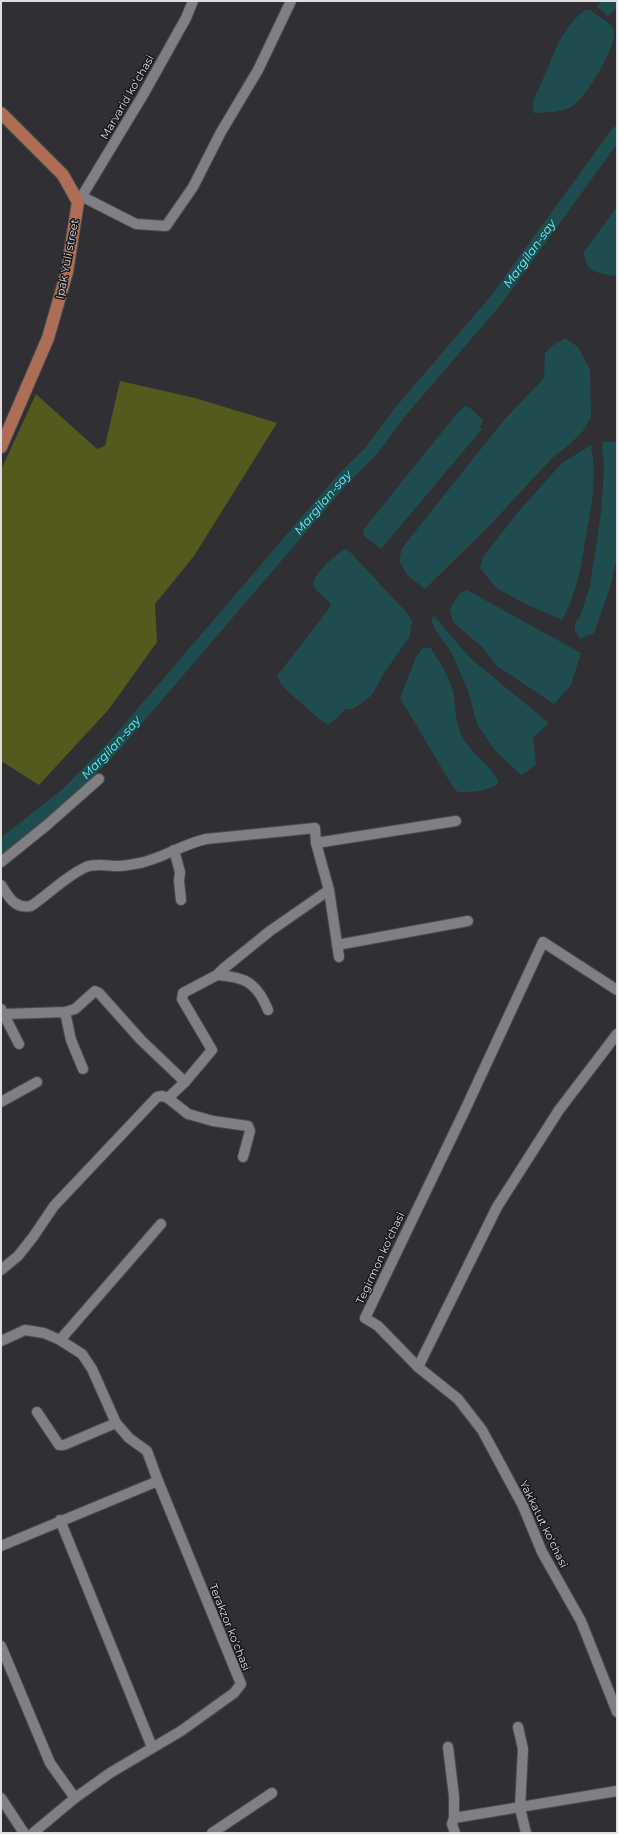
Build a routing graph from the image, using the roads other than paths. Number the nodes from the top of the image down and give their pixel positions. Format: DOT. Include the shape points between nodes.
graph roads {
  1 [pos="193,1"];
  2 [pos="291,1"];
  3 [pos="1,113"];
  4 [pos="80,200"];
  5 [pos="5,428"];
  6 [pos="1,447"];
  7 [pos="99,779"];
  8 [pos="456,821"];
  9 [pos="316,844"];
  10 [pos="174,850"];
  11 [pos="1,862"];
  12 [pos="1,885"];
  13 [pos="329,890"];
  14 [pos="181,900"];
  15 [pos="468,921"];
  16 [pos="337,944"];
  17 [pos="339,957"];
  18 [pos="217,975"];
  19 [pos="617,990"];
  20 [pos="268,1010"];
  21 [pos="3,1012"];
  22 [pos="65,1012"];
  23 [pos="617,1034"];
  24 [pos="19,1044"];
  25 [pos="83,1069"];
  26 [pos="37,1082"];
  27 [pos="185,1082"];
  28 [pos="168,1098"];
  29 [pos="1,1102"];
  30 [pos="243,1157"];
  31 [pos="161,1224"];
  32 [pos="1,1270"];
  33 [pos="1,1329"];
  34 [pos="5,1339"];
  35 [pos="60,1340"];
  36 [pos="418,1367"];
  37 [pos="37,1412"];
  38 [pos="116,1422"];
  39 [pos="158,1481"];
  40 [pos="60,1520"];
  41 [pos="1,1546"];
  42 [pos="1,1646"];
  43 [pos="617,1712"];
  44 [pos="518,1727"];
  45 [pos="152,1747"];
  46 [pos="448,1747"];
  47 [pos="617,1791"];
  48 [pos="272,1793"];
  49 [pos="1,1798"];
  50 [pos="75,1798"];
  51 [pos="520,1808"];
  52 [pos="454,1818"];
  53 [pos="24,1833"];
  54 [pos="32,1833"];
  55 [pos="212,1833"];
  56 [pos="455,1833"];
  57 [pos="526,1833"];
  1 -- 4 [label="street, Marvarid koʻchasi" via="155,74"];
  2 -- 4 [label="street" via="258,70 221,132 193,187 166,226 136,224"];
  3 -- 4 [label="main road" via="63,175"];
  4 -- 5 [label="main road, Ipak Yuli street" via="67,272 48,338"];
  5 -- 6 [label="main road, Ipak Yuli street"];
  7 -- 11 [label="street"];
  8 -- 9 [label="street"];
  9 -- 10 [label="street" via="315,828 206,839 188,843"];
  9 -- 13 [label="street"];
  10 -- 12 [label="street" via="142,862 121,866 88,866 77,871 31,906 23,907 12,901"];
  10 -- 14 [label="street" via="180,872"];
  13 -- 16 [label="street"];
  13 -- 18 [label="street" via="270,931"];
  15 -- 16 [label="street"];
  16 -- 17 [label="street"];
  18 -- 20 [label="street" via="235,976 248,982 262,996"];
  18 -- 27 [label="street" via="183,993 182,999 212,1050"];
  19 -- 36 [label="street, Tegirmon koʻchasi" via="543,942 365,1318 378,1326"];
  21 -- 22 [label="street"];
  21 -- 24 [label="street"];
  22 -- 25 [label="street" via="71,1040"];
  22 -- 27 [label="street" via="75,1008 95,991"];
  23 -- 36 [label="street" via="559,1110 497,1207"];
  26 -- 29 [label="street"];
  27 -- 28 [label="street"];
  28 -- 30 [label="street" via="188,1114 248,1126 250,1131"];
  28 -- 32 [label="street" via="157,1097 54,1206 18,1256"];
  31 -- 35 [label="street"];
  33 -- 34 [label="street"];
  34 -- 35 [label="street" via="25,1330 44,1333"];
  35 -- 38 [label="street" via="82,1354 92,1369"];
  36 -- 43 [label="street, Yakkatut koʻchasi" via="458,1399 482,1430 523,1506 542,1552 581,1621"];
  37 -- 38 [label="street" via="59,1444 64,1445"];
  38 -- 39 [label="street, Terakzor koʻchasi" via="129,1438 147,1451"];
  39 -- 40 [label="street"];
  39 -- 45 [label="street, Terakzor koʻchasi" via="241,1684 234,1693 181,1731"];
  40 -- 41 [label="street"];
  40 -- 45 [label="street"];
  42 -- 50 [label="street" via="50,1763"];
  44 -- 51 [label="street" via="523,1749"];
  45 -- 50 [label="street, Terakzor koʻchasi"];
  46 -- 52 [label="street"];
  47 -- 51 [label="street"];
  48 -- 55 [label="street"];
  49 -- 53 [label="street"];
  50 -- 54 [label="street, Terakzor koʻchasi"];
  51 -- 52 [label="street"];
  51 -- 57 [label="street"];
  52 -- 56 [label="street" via="452,1824"];
}
